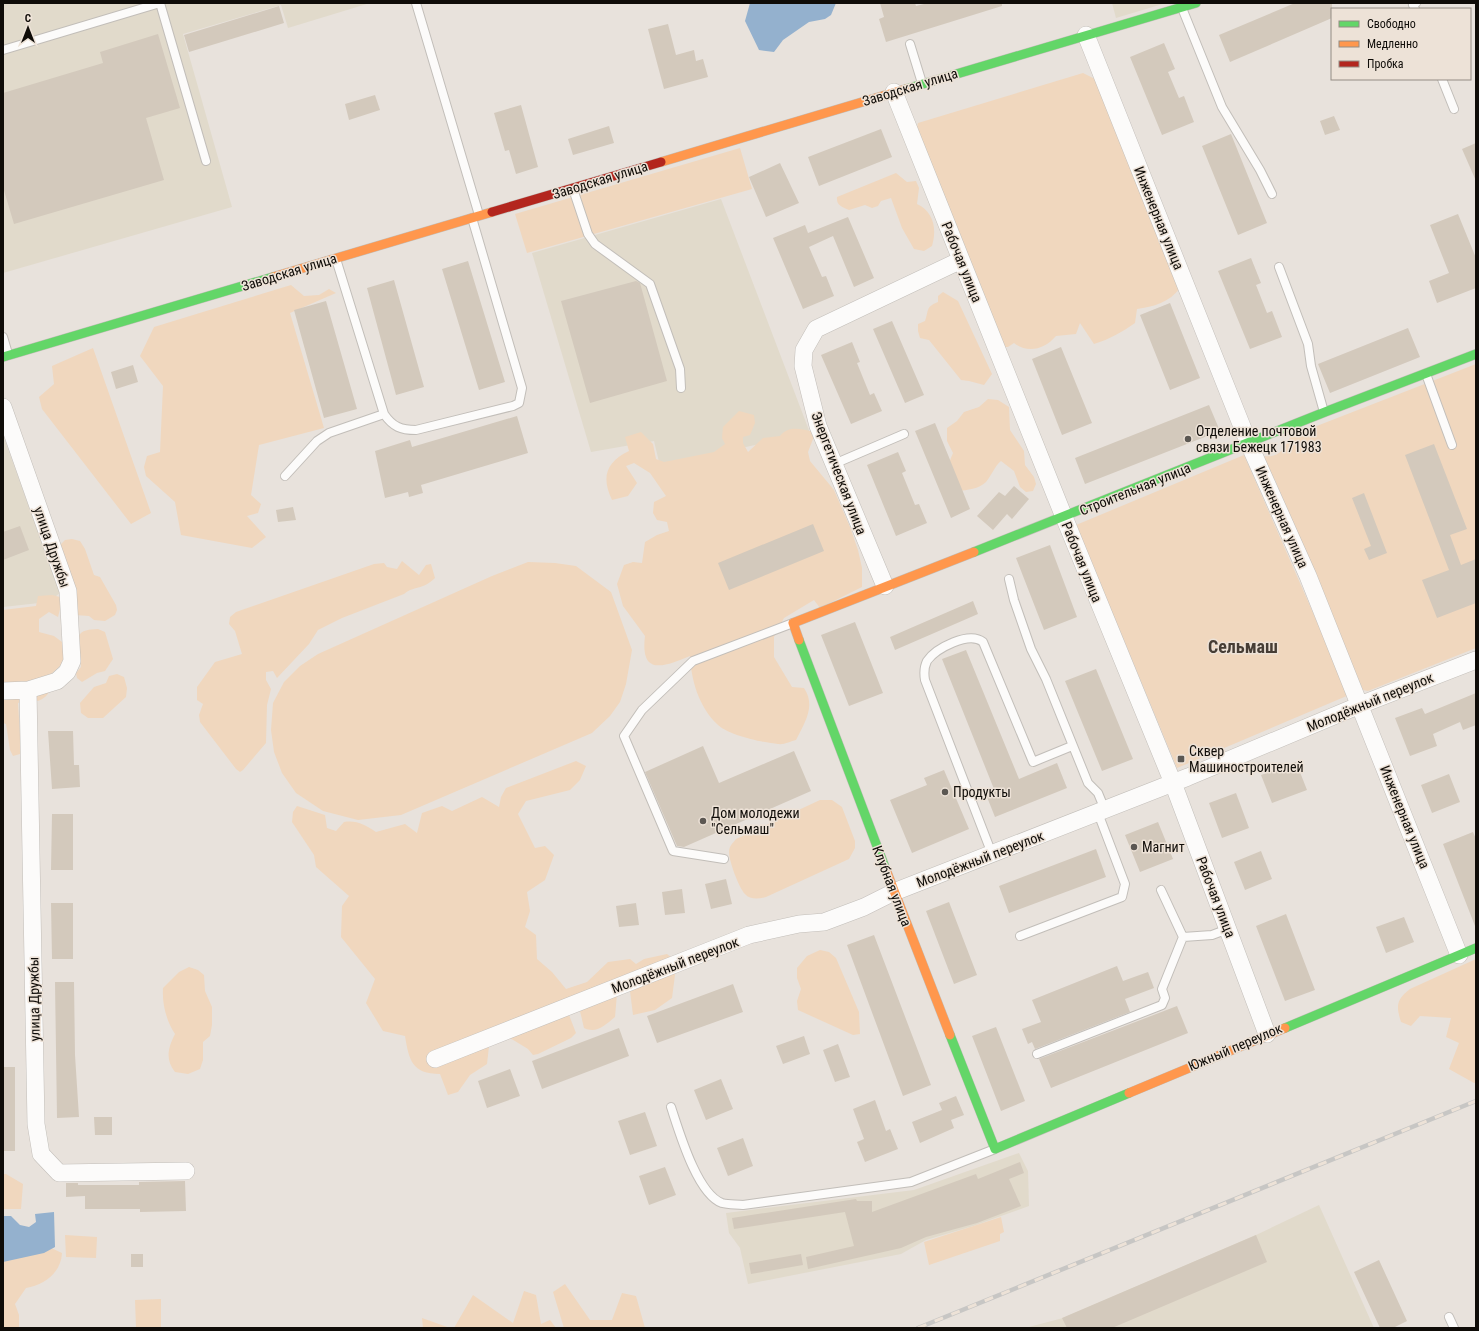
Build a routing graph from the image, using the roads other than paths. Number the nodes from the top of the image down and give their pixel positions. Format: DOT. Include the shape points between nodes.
graph roads {
  1 [pos="416,3"];
  2 [pos="1194,3"];
  3 [pos="1182,7"];
  4 [pos="1086,35"];
  5 [pos="910,44"];
  6 [pos="3,50"];
  7 [pos="1442,80"];
  8 [pos="922,84"];
  9 [pos="894,92"];
  10 [pos="1454,109"];
  11 [pos="206,161"];
  12 [pos="572,188"];
  13 [pos="1272,194"];
  14 [pos="476,217"];
  15 [pos="336,258"];
  16 [pos="961,260"];
  17 [pos="1279,267"];
  18 [pos="3,337"];
  19 [pos="1476,354"];
  20 [pos="6,356"];
  21 [pos="1426,373"];
  22 [pos="681,388"];
  23 [pos="3,407"];
  24 [pos="1325,412"];
  25 [pos="384,414"];
  26 [pos="904,434"];
  27 [pos="1249,444"];
  28 [pos="1452,445"];
  29 [pos="834,464"];
  30 [pos="285,476"];
  31 [pos="1064,517"];
  32 [pos="1009,580"];
  33 [pos="884,586"];
  34 [pos="793,623"];
  35 [pos="1476,660"];
  36 [pos="28,690"];
  37 [pos="3,691"];
  38 [pos="1360,705"];
  39 [pos="1072,746"];
  40 [pos="1172,783"];
  41 [pos="1101,811"];
  42 [pos="992,854"];
  43 [pos="724,859"];
  44 [pos="1161,890"];
  45 [pos="894,892"];
  46 [pos="1228,929"];
  47 [pos="1020,936"];
  48 [pos="1183,937"];
  49 [pos="1476,948"];
  50 [pos="1459,955"];
  51 [pos="1267,1034"];
  52 [pos="1037,1054"];
  53 [pos="435,1059"];
  54 [pos="671,1107"];
  55 [pos="995,1149"];
  56 [pos="186,1171"];
  57 [pos="1449,1317"];
  58 [pos="1454,1328"];
  1 -- 14 [label="lane"];
  2 -- 3 [label="street, Заводская улица"];
  3 -- 4 [label="street, Заводская улица"];
  3 -- 13 [label="lane" via="1222,107"];
  4 -- 8 [label="street, Заводская улица"];
  4 -- 27 [label="street, Инженерная улица"];
  5 -- 8 [label="lane"];
  6 -- 11 [label="lane" via="160,3"];
  7 -- 10 [label="lane"];
  8 -- 9 [label="street, Заводская улица"];
  9 -- 12 [label="street, Заводская улица"];
  9 -- 16 [label="street, Рабочая улица"];
  12 -- 14 [label="street, Заводская улица"];
  12 -- 22 [label="lane" via="588,234 595,244 650,284 680,369"];
  14 -- 15 [label="street, Заводская улица"];
  14 -- 25 [label="lane" via="522,388 519,403 416,430 396,428"];
  15 -- 20 [label="street, Заводская улица"];
  15 -- 25 [label="lane"];
  16 -- 29 [label="street, Энергетическая улица" via="816,329 809,339 804,350 803,366 818,426"];
  16 -- 31 [label="street, Рабочая улица"];
  17 -- 24 [label="lane" via="1308,344 1311,366"];
  18 -- 20 [label="lane"];
  19 -- 21 [label="street, Строительная улица"];
  21 -- 24 [label="street, Строительная улица"];
  21 -- 28 [label="lane"];
  23 -- 36 [label="street, улица Дружбы" via="68,591 72,661 67,672 57,680"];
  24 -- 27 [label="street, Строительная улица"];
  25 -- 30 [label="lane" via="329,433 317,441"];
  26 -- 29 [label="lane"];
  27 -- 31 [label="street, Строительная улица"];
  27 -- 38 [label="street, Инженерная улица" via="1308,576"];
  29 -- 33 [label="street, Энергетическая улица"];
  31 -- 33 [label="street, Строительная улица"];
  31 -- 40 [label="street, Рабочая улица"];
  32 -- 39 [label="lane" via="1031,649 1046,679"];
  33 -- 34 [label="street, Строительная улица"];
  34 -- 43 [label="lane" via="693,661 642,710 624,736 673,851"];
  34 -- 45 [label="street, Клубная улица"];
  35 -- 38 [label="street, Молодёжный переулок"];
  36 -- 37 [label="street, улица Дружбы"];
  36 -- 56 [label="street, улица Дружбы" via="36,1124 41,1154 59,1173"];
  38 -- 40 [label="street, Молодёжный переулок"];
  38 -- 50 [label="street, Инженерная улица"];
  39 -- 41 [label="lane" via="1088,783 1098,793"];
  39 -- 42 [label="lane" via="1033,762 983,642 979,638 948,645 926,662 925,680"];
  40 -- 41 [label="street, Молодёжный переулок"];
  40 -- 46 [label="street, Рабочая улица"];
  41 -- 42 [label="street, Молодёжный переулок"];
  41 -- 47 [label="lane" via="1125,884 1122,897"];
  42 -- 45 [label="street, Молодёжный переулок"];
  44 -- 48 [label="lane"];
  45 -- 53 [label="street, Молодёжный переулок" via="824,922 799,924 749,936"];
  45 -- 55 [label="street, Клубная улица"];
  46 -- 48 [label="lane" via="1212,934"];
  46 -- 51 [label="street, Рабочая улица"];
  48 -- 52 [label="lane" via="1162,989 1162,1005"];
  49 -- 50 [label="street, Южный переулок"];
  50 -- 51 [label="street, Южный переулок"];
  51 -- 55 [label="street, Южный переулок"];
  54 -- 55 [label="lane" via="701,1183 710,1195 721,1203 743,1205 911,1182"];
  57 -- 58 [label="lane"];
}
